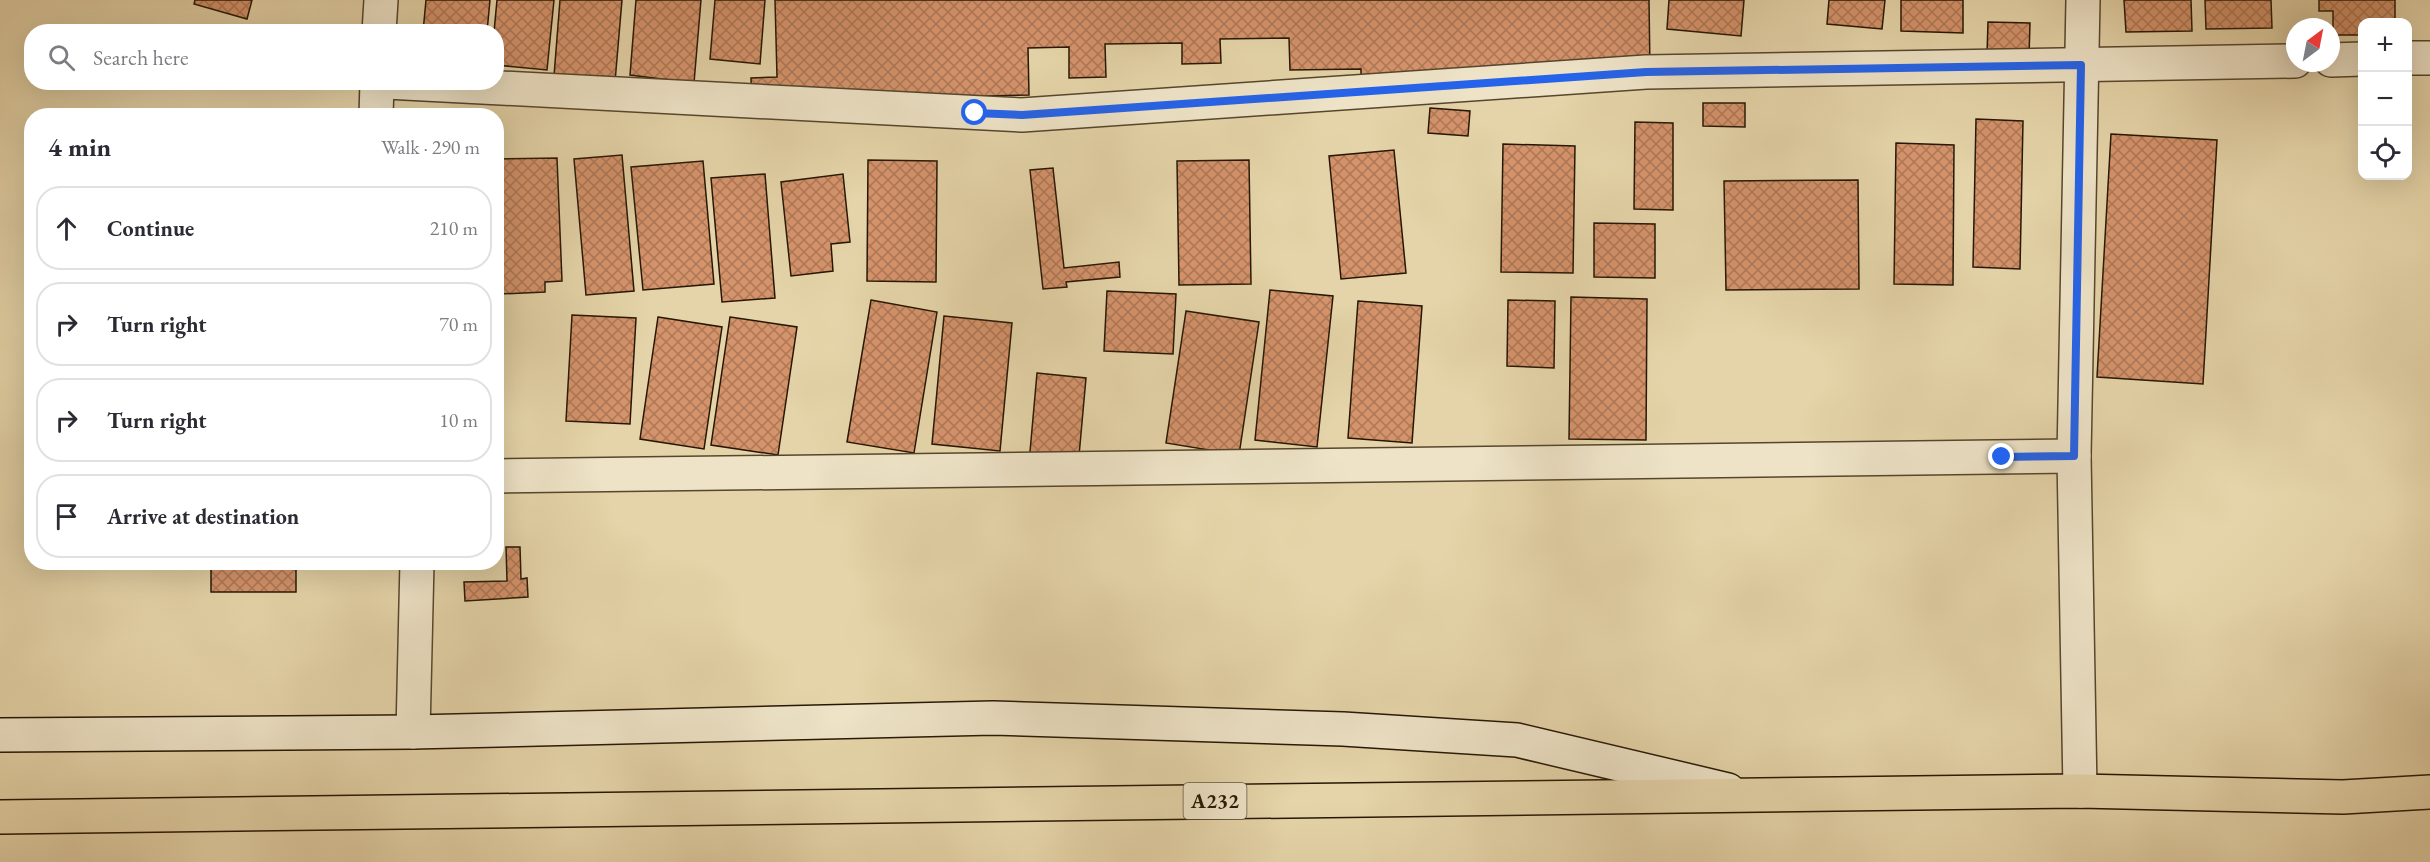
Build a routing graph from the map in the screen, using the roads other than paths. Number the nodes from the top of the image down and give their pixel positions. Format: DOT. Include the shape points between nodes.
graph roads {
  1 [pos="381,0"];
  2 [pos="2083,0"];
  3 [pos="380,24"];
  4 [pos="2412,58"];
  5 [pos="2430,58"];
  6 [pos="2358,59"];
  7 [pos="2340,60"];
  8 [pos="2286,61"];
  9 [pos="2081,65"];
  10 [pos="504,88"];
  11 [pos="377,90"];
  12 [pos="376,108"];
  13 [pos="2074,456"];
  14 [pos="504,476"];
  15 [pos="417,570"];
  16 [pos="413,732"];
  17 [pos="0,735"];
  18 [pos="2080,791"];
  19 [pos="2430,792"];
  20 [pos="1748,794"];
  21 [pos="0,817"];
  1 -- 3 [label="street"];
  2 -- 9 [label="street"];
  4 -- 5 [label="street"];
  6 -- 7 [label="street"];
  8 -- 9 [label="street"];
  9 -- 10 [label="street" via="1646,72 1022,115"];
  9 -- 13 [label="street"];
  11 -- 12 [label="street"];
  13 -- 14 [label="street"];
  13 -- 18 [label="street"];
  15 -- 16 [label="street"];
  16 -- 17 [label="street"];
  16 -- 20 [label="street" via="993,718 1342,729 1517,740"];
  18 -- 19 [label="highway, A232" via="2343,797"];
  18 -- 20 [label="highway, A232"];
  20 -- 21 [label="highway, A232"];
}
